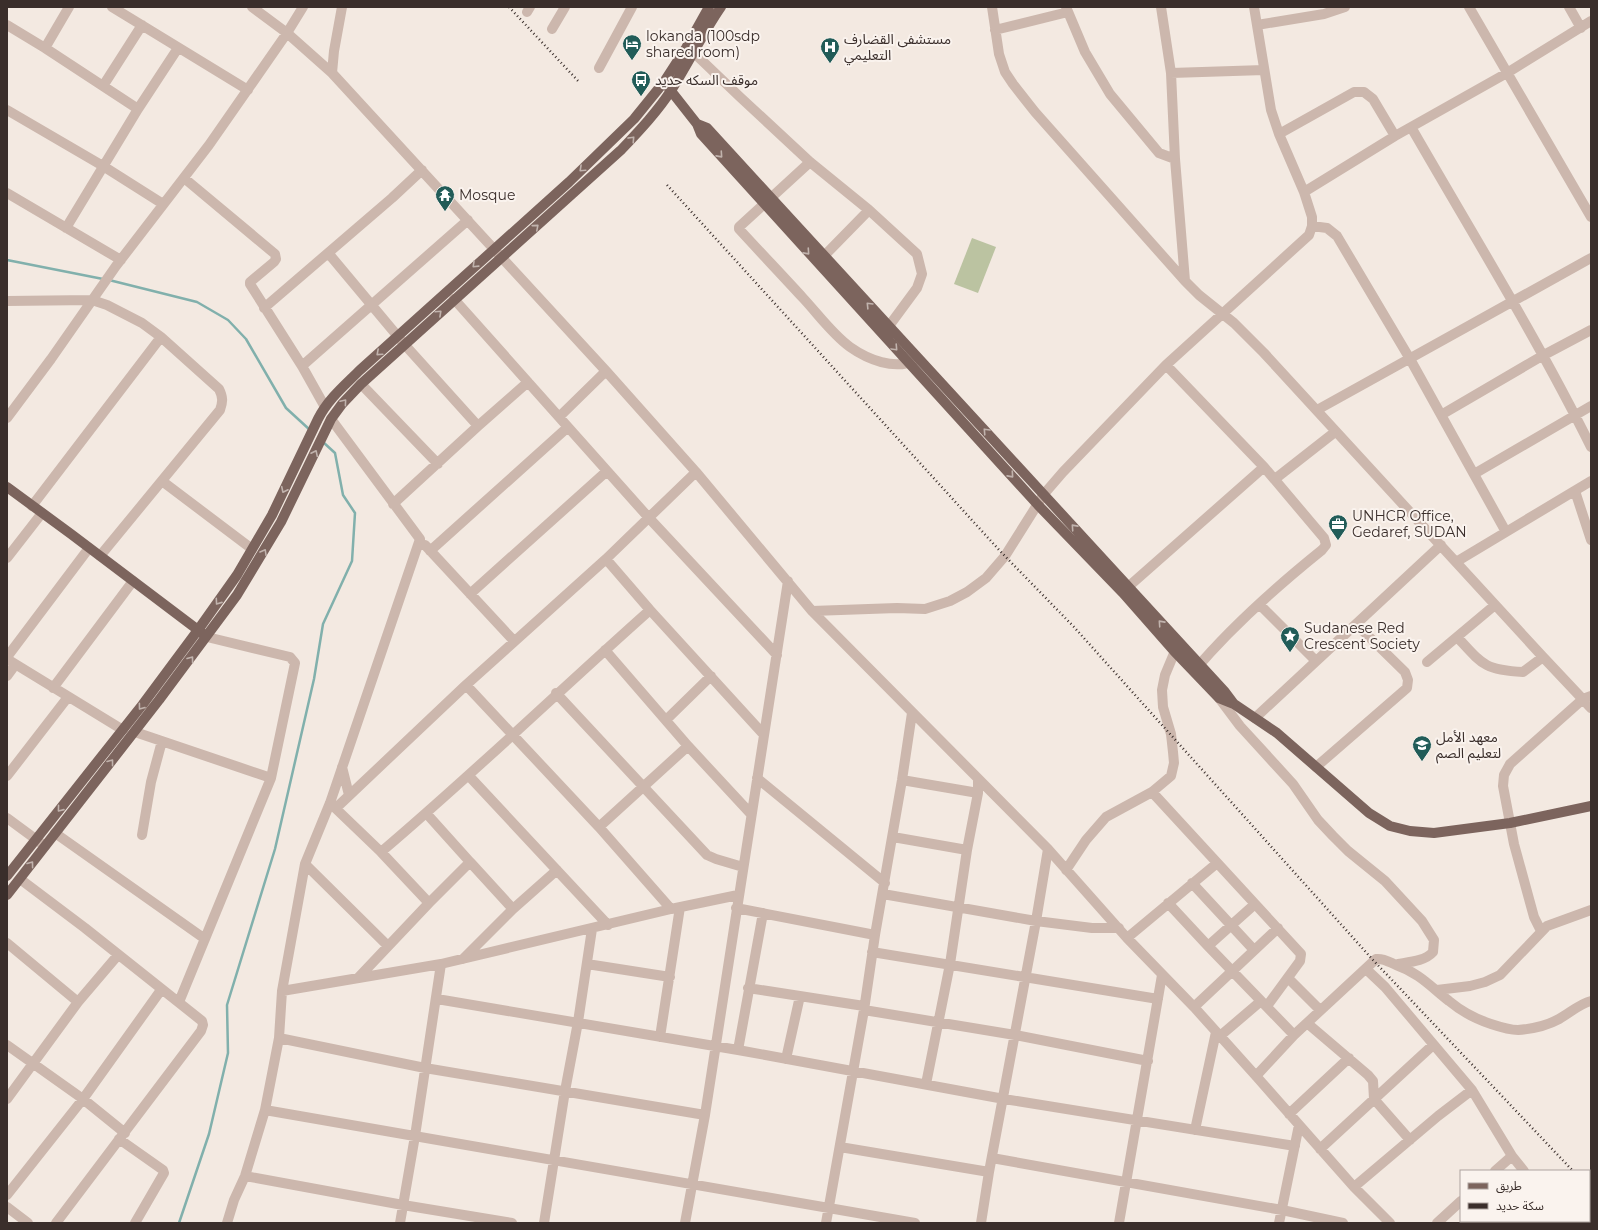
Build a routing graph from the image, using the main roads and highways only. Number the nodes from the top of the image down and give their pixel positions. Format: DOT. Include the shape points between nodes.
graph roads {
  1 [pos="721,7"];
  2 [pos="705,9"];
  3 [pos="664,82"];
  4 [pos="672,90"];
  5 [pos="603,150"];
  6 [pos="611,159"];
  7 [pos="768,201"];
  8 [pos="7,487"];
  9 [pos="198,630"];
  10 [pos="207,637"];
  11 [pos="1176,647"];
  12 [pos="1196,669"];
  13 [pos="1234,704"];
  14 [pos="1591,806"];
  15 [pos="7,876"];
  16 [pos="7,895"];
  1 -- 4 [label="main road"];
  2 -- 3 [label="main road" via="686,48"];
  3 -- 4 [label="main road"];
  3 -- 5 [label="main road" via="634,119"];
  6 -- 4 [label="main road, one-way" via="646,124"];
  4 -- 7 [label="main road" via="697,124 701,134"];
  5 -- 6 [label="main road"];
  5 -- 9 [label="main road, one-way" via="342,387 325,407 272,515 236,575"];
  10 -- 6 [label="main road, one-way" via="233,601 281,522 331,419 342,404 454,299"];
  7 -- 11 [label="main road, one-way" via="909,364 1038,505"];
  11 -- 7 [label="main road, one-way" via="1128,587 1044,494 824,256"];
  8 -- 9 [label="main road"];
  9 -- 10 [label="main road"];
  9 -- 15 [label="main road, one-way" via="123,730"];
  16 -- 10 [label="main road, one-way"];
  11 -- 12 [label="main road"];
  12 -- 13 [label="main road" via="1225,692"];
  12 -- 13 [label="main road" via="1219,698"];
  13 -- 14 [label="main road" via="1277,733 1369,814 1390,826 1410,832 1434,833 1510,823"];
}
